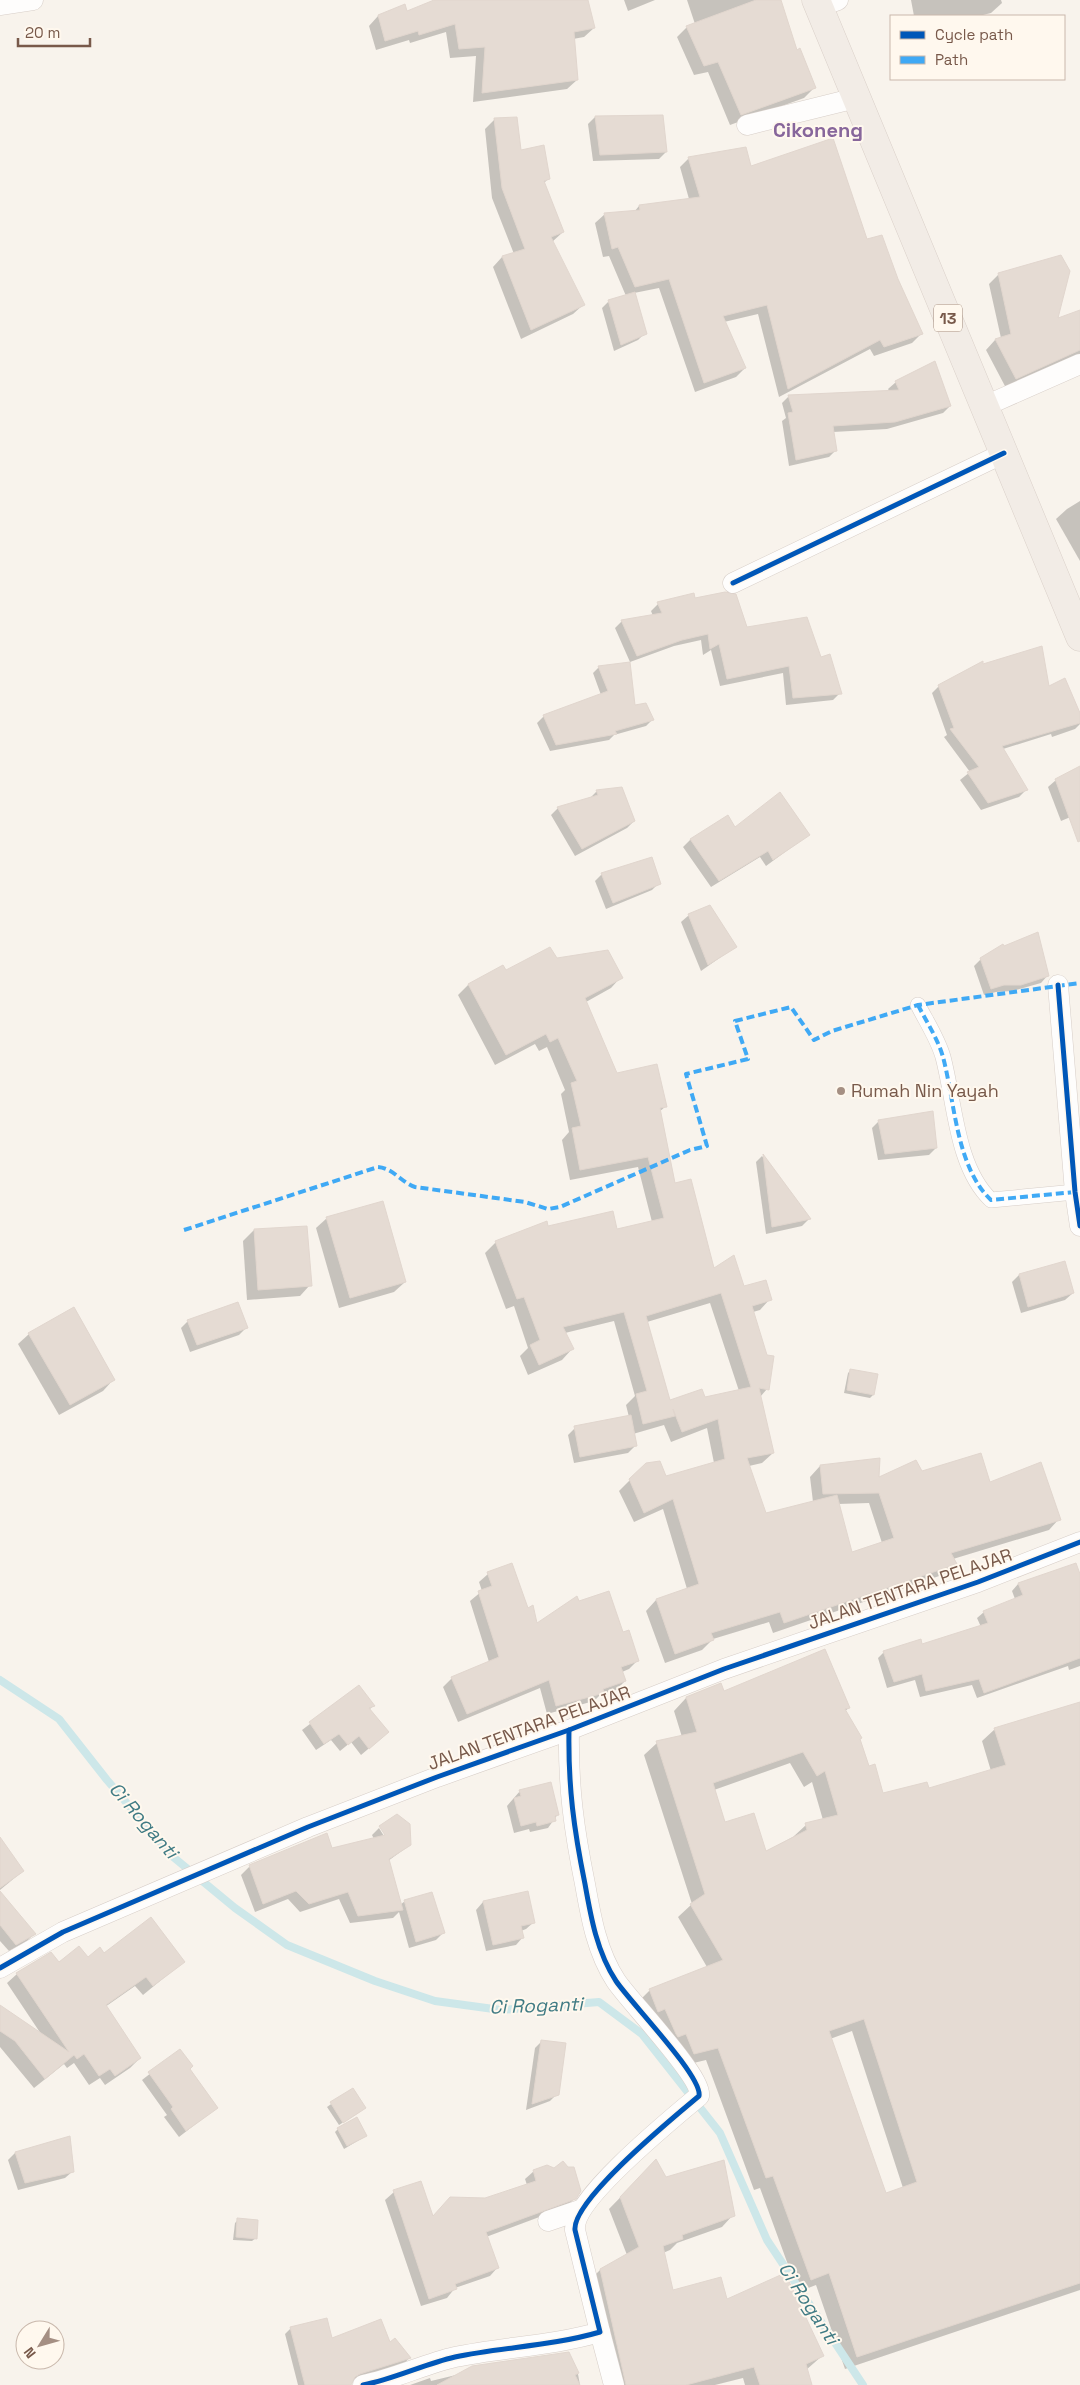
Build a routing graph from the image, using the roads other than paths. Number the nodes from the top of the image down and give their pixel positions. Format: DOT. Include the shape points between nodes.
graph roads {
  1 [pos="33,0"];
  2 [pos="824,2"];
  3 [pos="0,5"];
  4 [pos="856,98"];
  5 [pos="747,125"];
  6 [pos="1080,364"];
  7 [pos="985,406"];
  8 [pos="1004,453"];
  9 [pos="733,583"];
  10 [pos="1080,637"];
  11 [pos="1058,985"];
  12 [pos="918,1005"];
  13 [pos="1075,1192"];
  14 [pos="1080,1226"];
  15 [pos="1080,1542"];
  16 [pos="569,1730"];
  17 [pos="0,1968"];
  18 [pos="580,2210"];
  19 [pos="548,2221"];
  20 [pos="600,2332"];
  21 [pos="363,2385"];
  22 [pos="614,2385"];
  1 -- 3 [label="street"];
  2 -- 4 [label="highway, 13"];
  4 -- 5 [label="street"];
  4 -- 7 [label="highway, 13"];
  6 -- 7 [label="street"];
  7 -- 8 [label="highway, 13"];
  8 -- 9 [label="street"];
  8 -- 10 [label="highway, 13"];
  11 -- 13 [label="street"];
  12 -- 13 [label="street" via="942,1054 967,1165 982,1192 991,1200"];
  13 -- 14 [label="street"];
  15 -- 16 [label="street, JALAN TENTARA PELAJAR" via="978,1582 724,1669"];
  16 -- 17 [label="street, JALAN TENTARA PELAJAR" via="428,1780 176,1882 63,1932"];
  16 -- 18 [label="street" via="572,1819 592,1922 603,1960 698,2085 692,2102 627,2161"];
  18 -- 19 [label="street"];
  18 -- 20 [label="street" via="574,2223 575,2230"];
  20 -- 21 [label="street" via="576,2339 454,2358"];
  20 -- 22 [label="street"];
}
